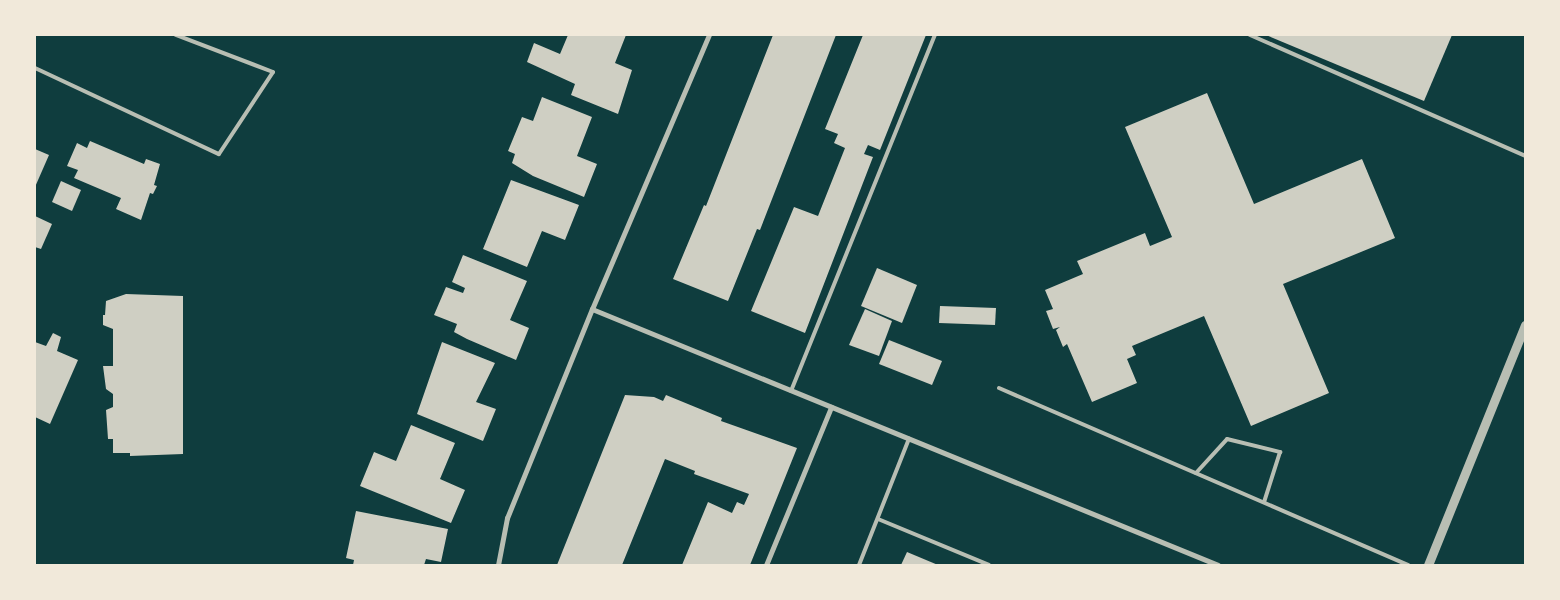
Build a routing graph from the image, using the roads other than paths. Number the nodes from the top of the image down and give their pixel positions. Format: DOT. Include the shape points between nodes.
graph roads {
  1 [pos="176,35"];
  2 [pos="709,35"];
  3 [pos="935,35"];
  4 [pos="1250,35"];
  5 [pos="35,68"];
  6 [pos="1525,156"];
  7 [pos="592,309"];
  8 [pos="1525,324"];
  9 [pos="999,388"];
  10 [pos="791,391"];
  11 [pos="832,407"];
  12 [pos="908,439"];
  13 [pos="1196,473"];
  14 [pos="1264,502"];
  15 [pos="878,519"];
  16 [pos="498,565"];
  17 [pos="766,565"];
  18 [pos="860,565"];
  19 [pos="989,565"];
  20 [pos="1218,565"];
  21 [pos="1408,565"];
  22 [pos="1428,565"];
  1 -- 5 [label="lane" via="273,72 219,154"];
  2 -- 7 [label="street"];
  3 -- 10 [label="lane"];
  4 -- 6 [label="lane"];
  7 -- 10 [label="street"];
  7 -- 16 [label="street" via="507,518"];
  8 -- 22 [label="street"];
  9 -- 13 [label="lane"];
  10 -- 11 [label="street"];
  11 -- 12 [label="street"];
  11 -- 17 [label="street"];
  12 -- 15 [label="lane"];
  12 -- 20 [label="street"];
  13 -- 14 [label="lane"];
  13 -- 14 [label="lane" via="1227,440 1280,452"];
  14 -- 21 [label="lane"];
  15 -- 18 [label="lane"];
  15 -- 19 [label="lane"];
}
